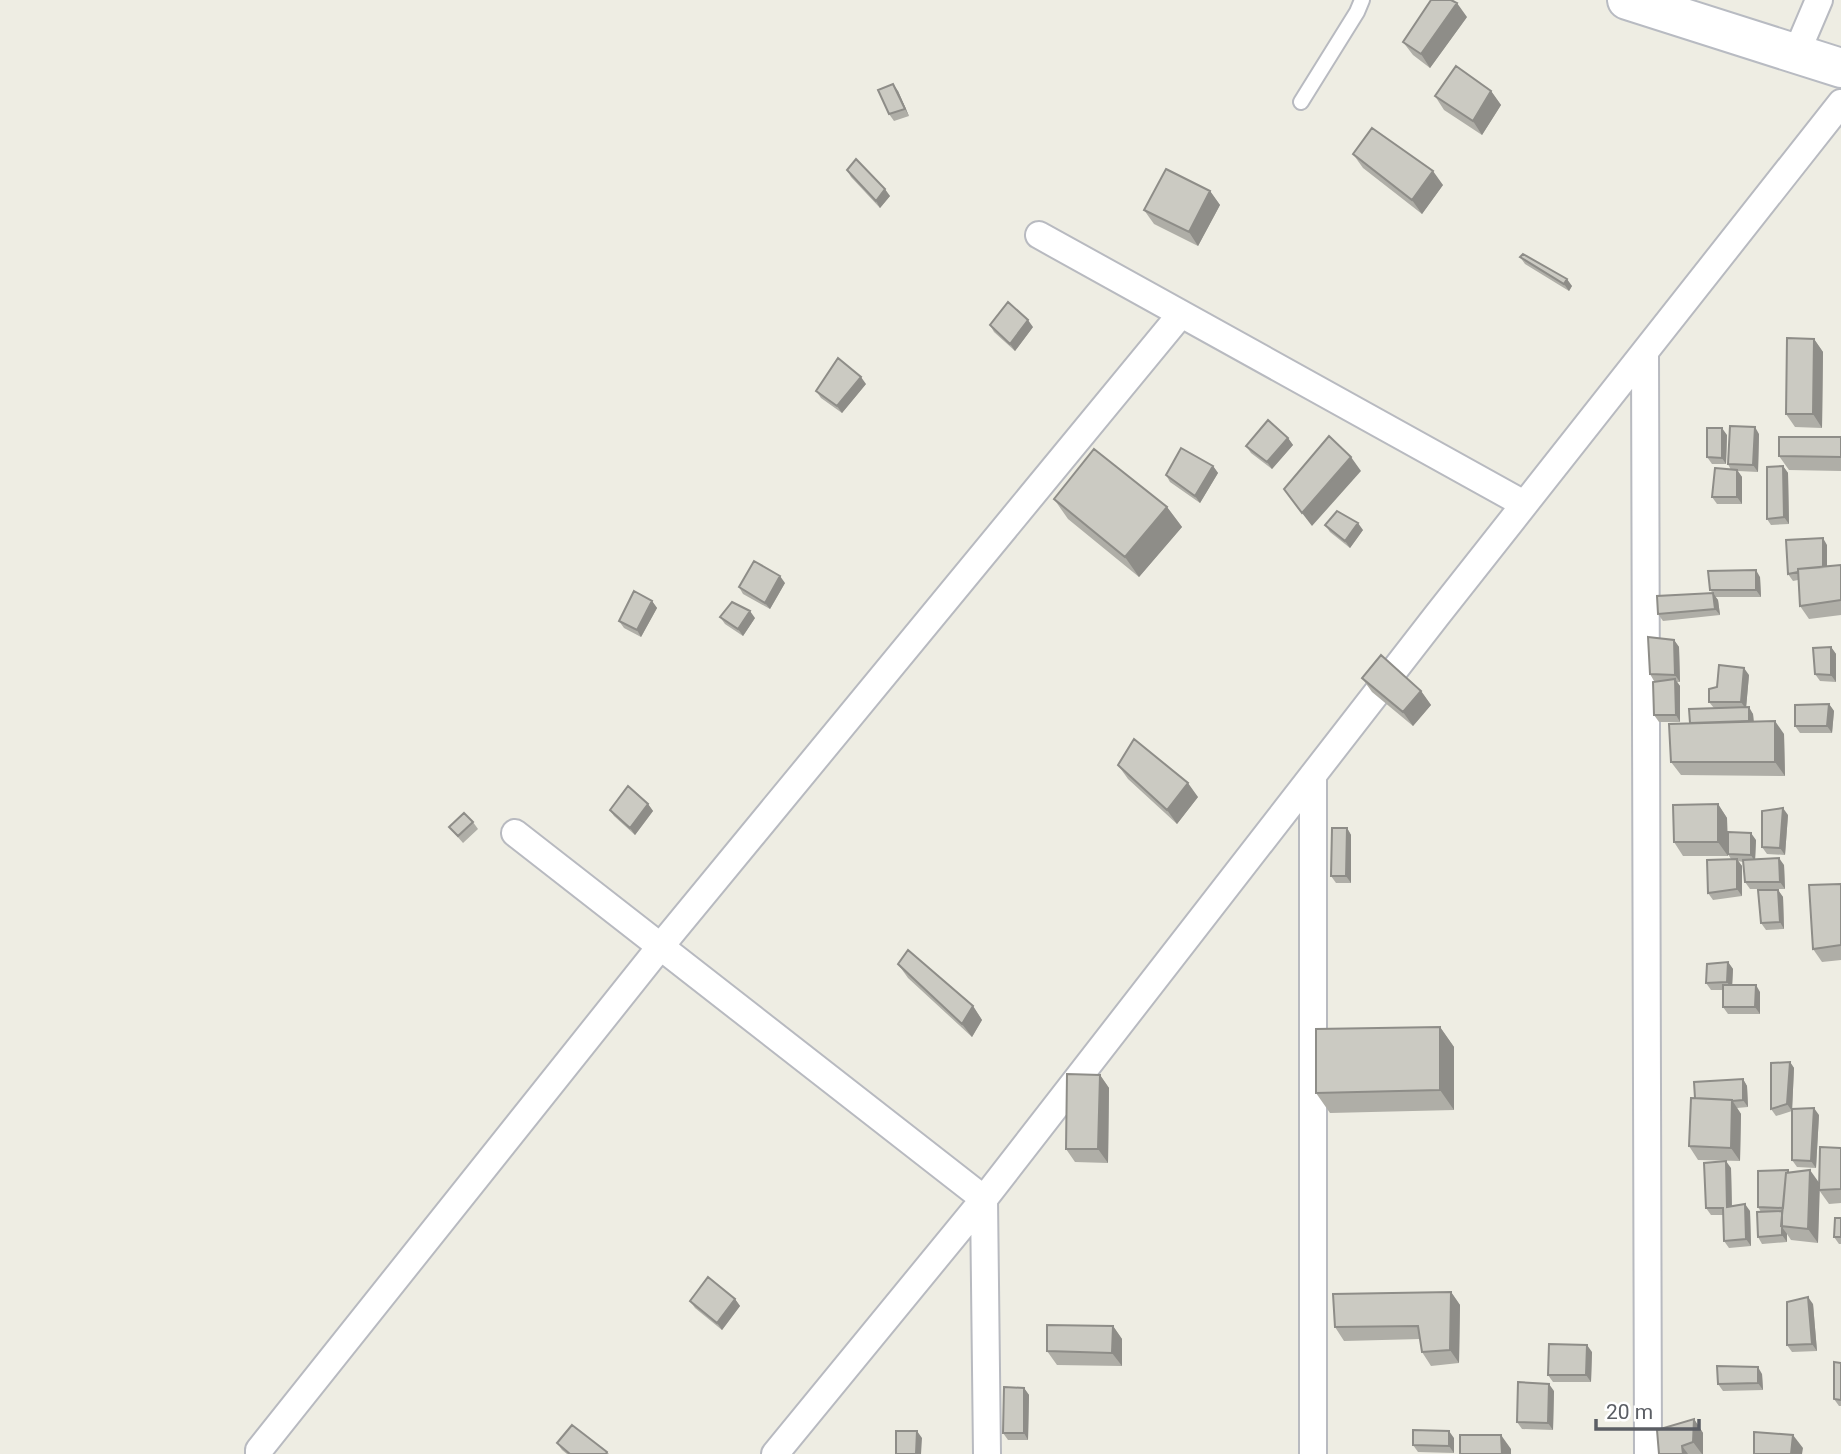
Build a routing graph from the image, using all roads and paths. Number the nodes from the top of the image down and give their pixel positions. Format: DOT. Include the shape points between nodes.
graph roads {
  1 [pos="1362,0"];
  2 [pos="1627,0"];
  3 [pos="1819,0"];
  4 [pos="1796,54"];
  5 [pos="1841,68"];
  6 [pos="1301,102"];
  7 [pos="1841,103"];
  8 [pos="1039,235"];
  9 [pos="1181,314"];
  10 [pos="1645,354"];
  11 [pos="1524,504"];
  12 [pos="1313,775"];
  13 [pos="514,832"];
  14 [pos="660,947"];
  15 [pos="984,1199"];
  16 [pos="259,1454"];
  17 [pos="775,1454"];
  18 [pos="986,1454"];
  19 [pos="1313,1454"];
  20 [pos="1648,1454"];
  1 -- 6 [label="lane"];
  2 -- 4 [label="main road"];
  3 -- 4 [label="street"];
  4 -- 5 [label="main road"];
  7 -- 10 [label="street"];
  8 -- 9 [label="street"];
  9 -- 11 [label="street"];
  9 -- 14 [label="street"];
  10 -- 11 [label="street"];
  10 -- 20 [label="street"];
  11 -- 12 [label="street"];
  12 -- 15 [label="street"];
  12 -- 19 [label="street"];
  13 -- 14 [label="street"];
  14 -- 15 [label="street"];
  14 -- 16 [label="street"];
  15 -- 17 [label="street"];
  15 -- 18 [label="street"];
}
